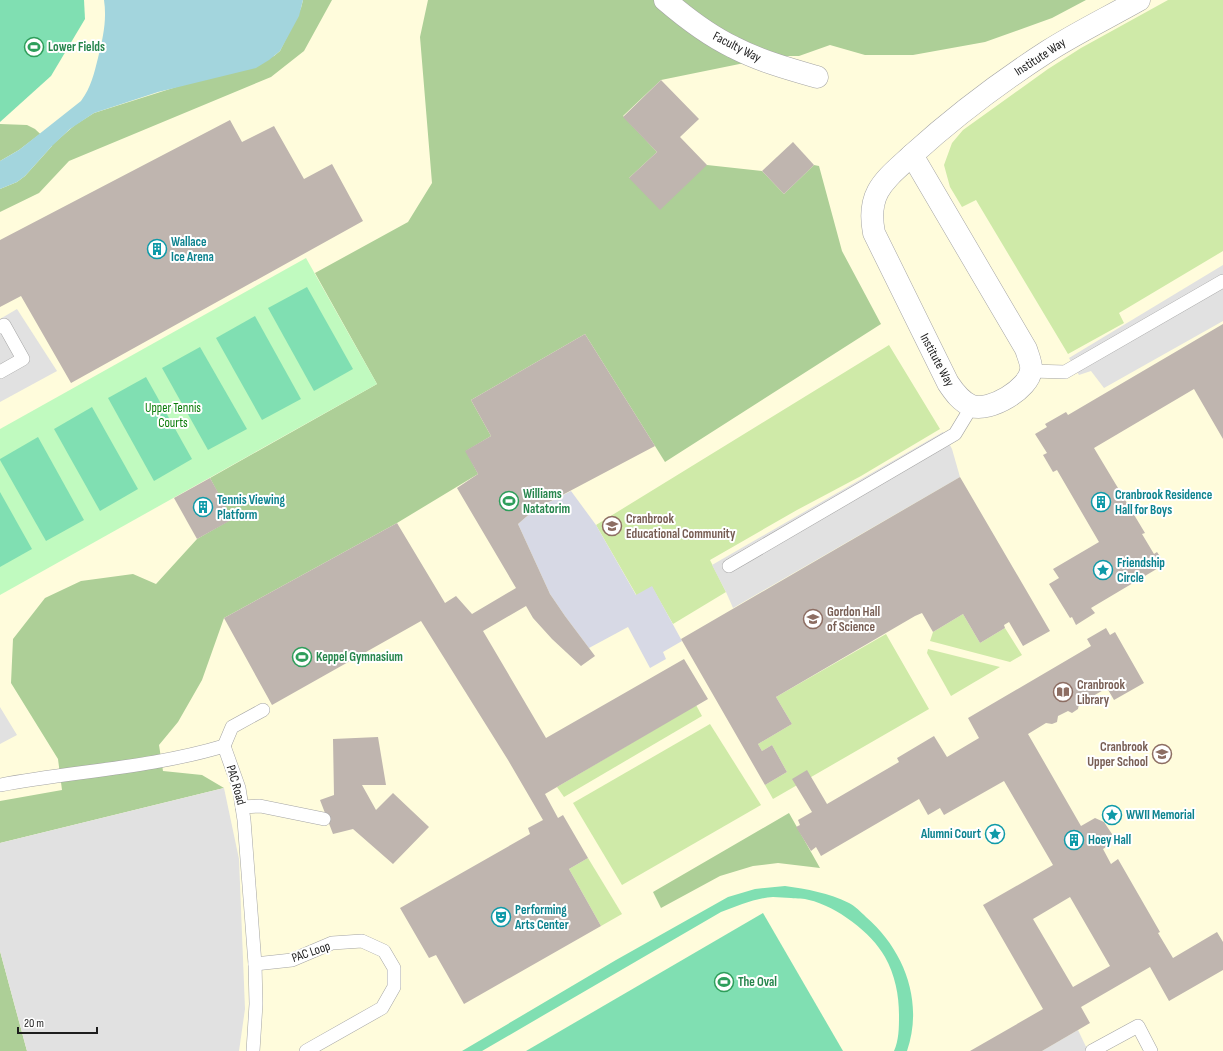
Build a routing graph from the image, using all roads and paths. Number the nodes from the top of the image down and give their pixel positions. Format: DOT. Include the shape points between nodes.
graph roads {
  1 [pos="665,0"];
  2 [pos="1139,0"];
  3 [pos="817,77"];
  4 [pos="912,155"];
  5 [pos="1223,281"];
  6 [pos="0,327"];
  7 [pos="1031,371"];
  8 [pos="0,372"];
  9 [pos="972,406"];
  10 [pos="728,566"];
  11 [pos="263,710"];
  12 [pos="224,746"];
  13 [pos="0,785"];
  14 [pos="242,807"];
  15 [pos="324,819"];
  16 [pos="255,964"];
  17 [pos="253,1051"];
  18 [pos="306,1051"];
  19 [pos="1092,1051"];
  20 [pos="1150,1051"];
  1 -- 3 [label="street, Faculty Way" via="690,20 734,48 758,59"];
  2 -- 4 [label="street, Institute Way" via="1027,65 968,106"];
  4 -- 7 [label="street" via="1021,339 1030,360"];
  4 -- 9 [label="street, Institute Way" via="884,181 876,193 872,208 874,233 948,383 955,393"];
  5 -- 7 [label="lane" via="1065,372"];
  6 -- 8 [label="lane" via="4,325 23,359"];
  7 -- 9 [label="street" via="1024,384 1004,399 983,406"];
  9 -- 10 [label="lane" via="955,434"];
  11 -- 12 [label="lane" via="232,727"];
  12 -- 13 [label="lane" via="196,754"];
  12 -- 14 [label="lane, PAC Road" via="239,788"];
  14 -- 15 [label="lane" via="260,806"];
  14 -- 16 [label="lane, PAC Road"];
  16 -- 17 [label="lane, PAC Road"];
  16 -- 18 [label="lane, PAC Loop" via="292,960 332,943 362,941 384,951 394,968 394,987 382,1008"];
  19 -- 20 [label="lane" via="1138,1026"];
}
